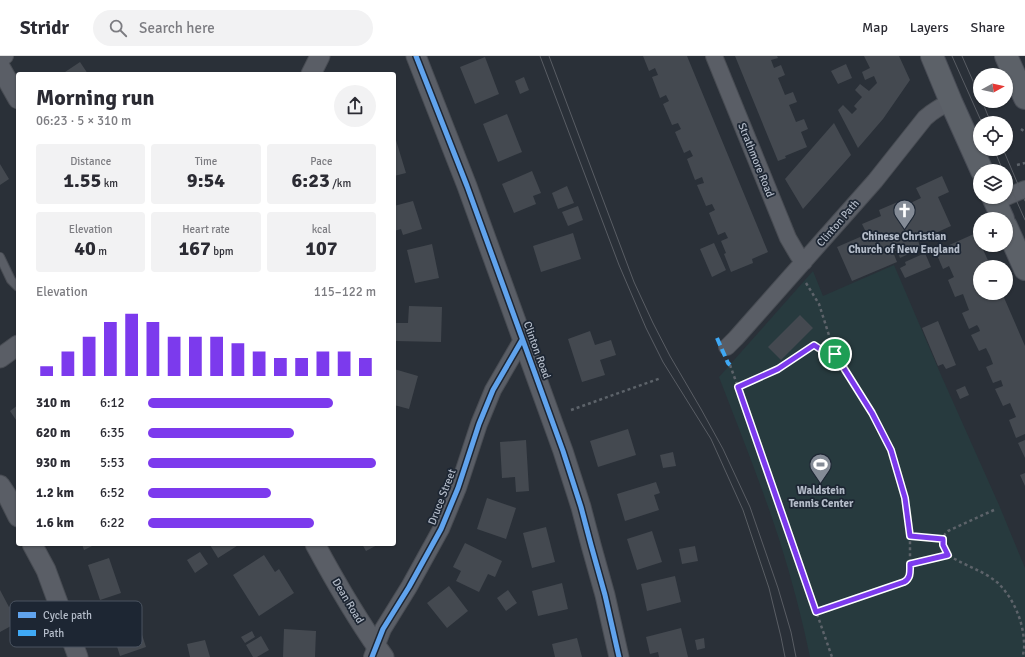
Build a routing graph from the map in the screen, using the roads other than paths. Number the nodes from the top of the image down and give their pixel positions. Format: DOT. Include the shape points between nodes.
graph roads {
  1 [pos="5,56"];
  2 [pos="320,56"];
  3 [pos="416,56"];
  4 [pos="714,56"];
  5 [pos="932,56"];
  6 [pos="1006,56"];
  7 [pos="0,59"];
  8 [pos="0,68"];
  9 [pos="312,72"];
  10 [pos="16,95"];
  11 [pos="1025,98"];
  12 [pos="951,102"];
  13 [pos="979,164"];
  14 [pos="1025,189"];
  15 [pos="997,206"];
  16 [pos="1013,242"];
  17 [pos="0,257"];
  18 [pos="800,265"];
  19 [pos="1025,269"];
  20 [pos="16,285"];
  21 [pos="522,340"];
  22 [pos="16,346"];
  23 [pos="727,347"];
  24 [pos="0,358"];
  25 [pos="0,485"];
  26 [pos="16,513"];
  27 [pos="33,546"];
  28 [pos="316,546"];
  29 [pos="57,601"];
  30 [pos="74,647"];
  31 [pos="377,653"];
  32 [pos="78,657"];
  33 [pos="619,657"];
  1 -- 7 [label="street"];
  2 -- 9 [label="street"];
  3 -- 21 [label="street, Clinton Road" via="467,186"];
  4 -- 18 [label="street, Strathmore Road"];
  5 -- 12 [label="main road"];
  6 -- 11 [label="main road"];
  8 -- 10 [label="street"];
  12 -- 13 [label="main road"];
  12 -- 18 [label="street, Clinton Path" via="932,111 925,118 875,181"];
  14 -- 15 [label="street"];
  16 -- 19 [label="main road"];
  17 -- 20 [label="lane"];
  18 -- 23 [label="street, Clinton Path"];
  21 -- 31 [label="street, Druce Street" via="493,390 478,424 458,488 441,529 383,629"];
  21 -- 33 [label="street, Clinton Road" via="581,507"];
  22 -- 24 [label="street"];
  25 -- 26 [label="street"];
  27 -- 29 [label="street" via="46,570"];
  28 -- 31 [label="street, Dean Road"];
  30 -- 32 [label="street"];
}
